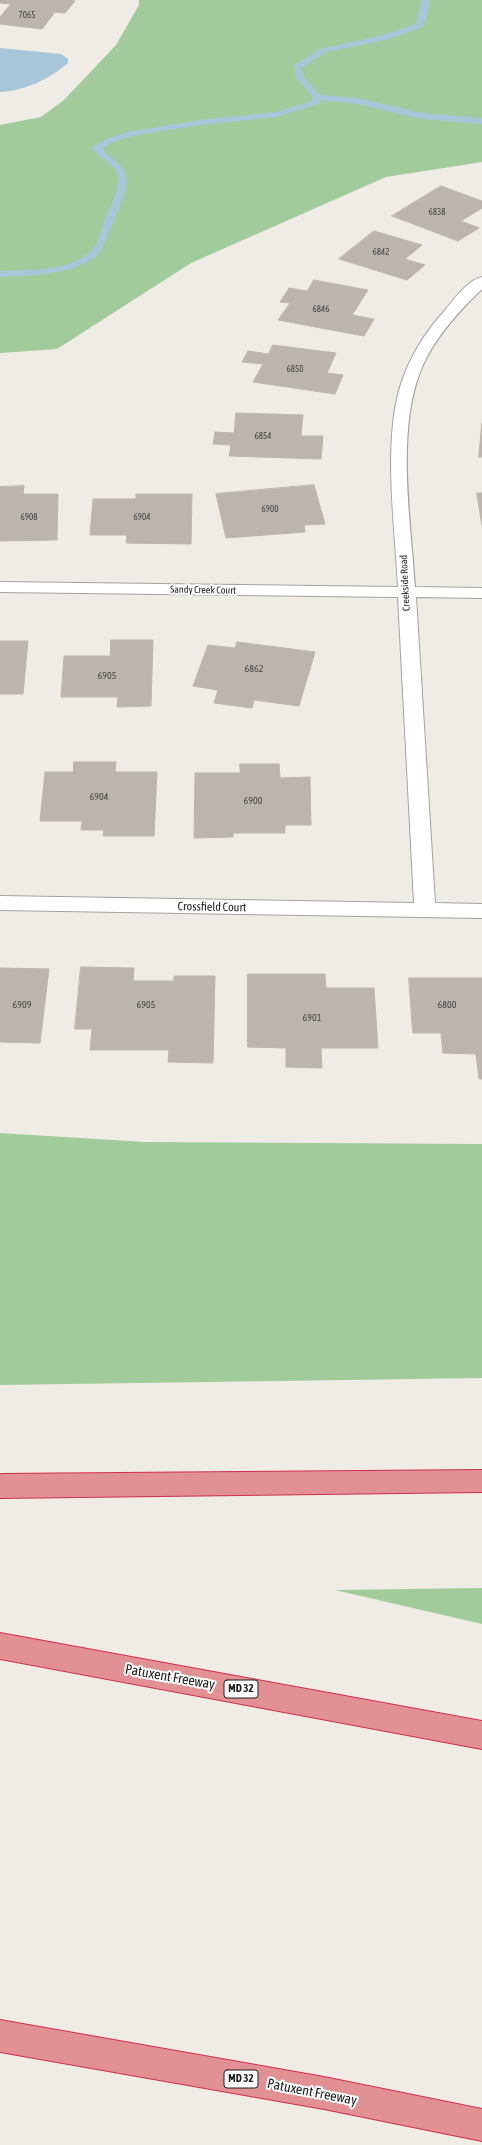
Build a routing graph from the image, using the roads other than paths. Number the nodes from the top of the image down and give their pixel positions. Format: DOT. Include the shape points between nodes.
graph roads {
  1 [pos="482,281"];
  2 [pos="0,587"];
  3 [pos="405,592"];
  4 [pos="482,593"];
  5 [pos="0,903"];
  6 [pos="424,910"];
  7 [pos="482,911"];
  8 [pos="482,1481"];
  9 [pos="0,1486"];
  10 [pos="0,1646"];
  11 [pos="482,1735"];
  12 [pos="0,2036"];
  13 [pos="482,2125"];
  1 -- 3 [label="street, Creekside Road" via="467,294 433,334 410,378 402,417 399,457"];
  2 -- 3 [label="street, Sandy Creek Court"];
  3 -- 4 [label="street, Sandy Creek Court"];
  3 -- 6 [label="street, Creekside Road"];
  5 -- 6 [label="street, Crossfield Court"];
  6 -- 7 [label="street, Crossfield Court"];
  8 -- 9 [label="highway"];
  10 -- 11 [label="highway, Patuxent Freeway / MD 32"];
  12 -- 13 [label="highway, Patuxent Freeway / MD 32" via="324,2093"];
}
